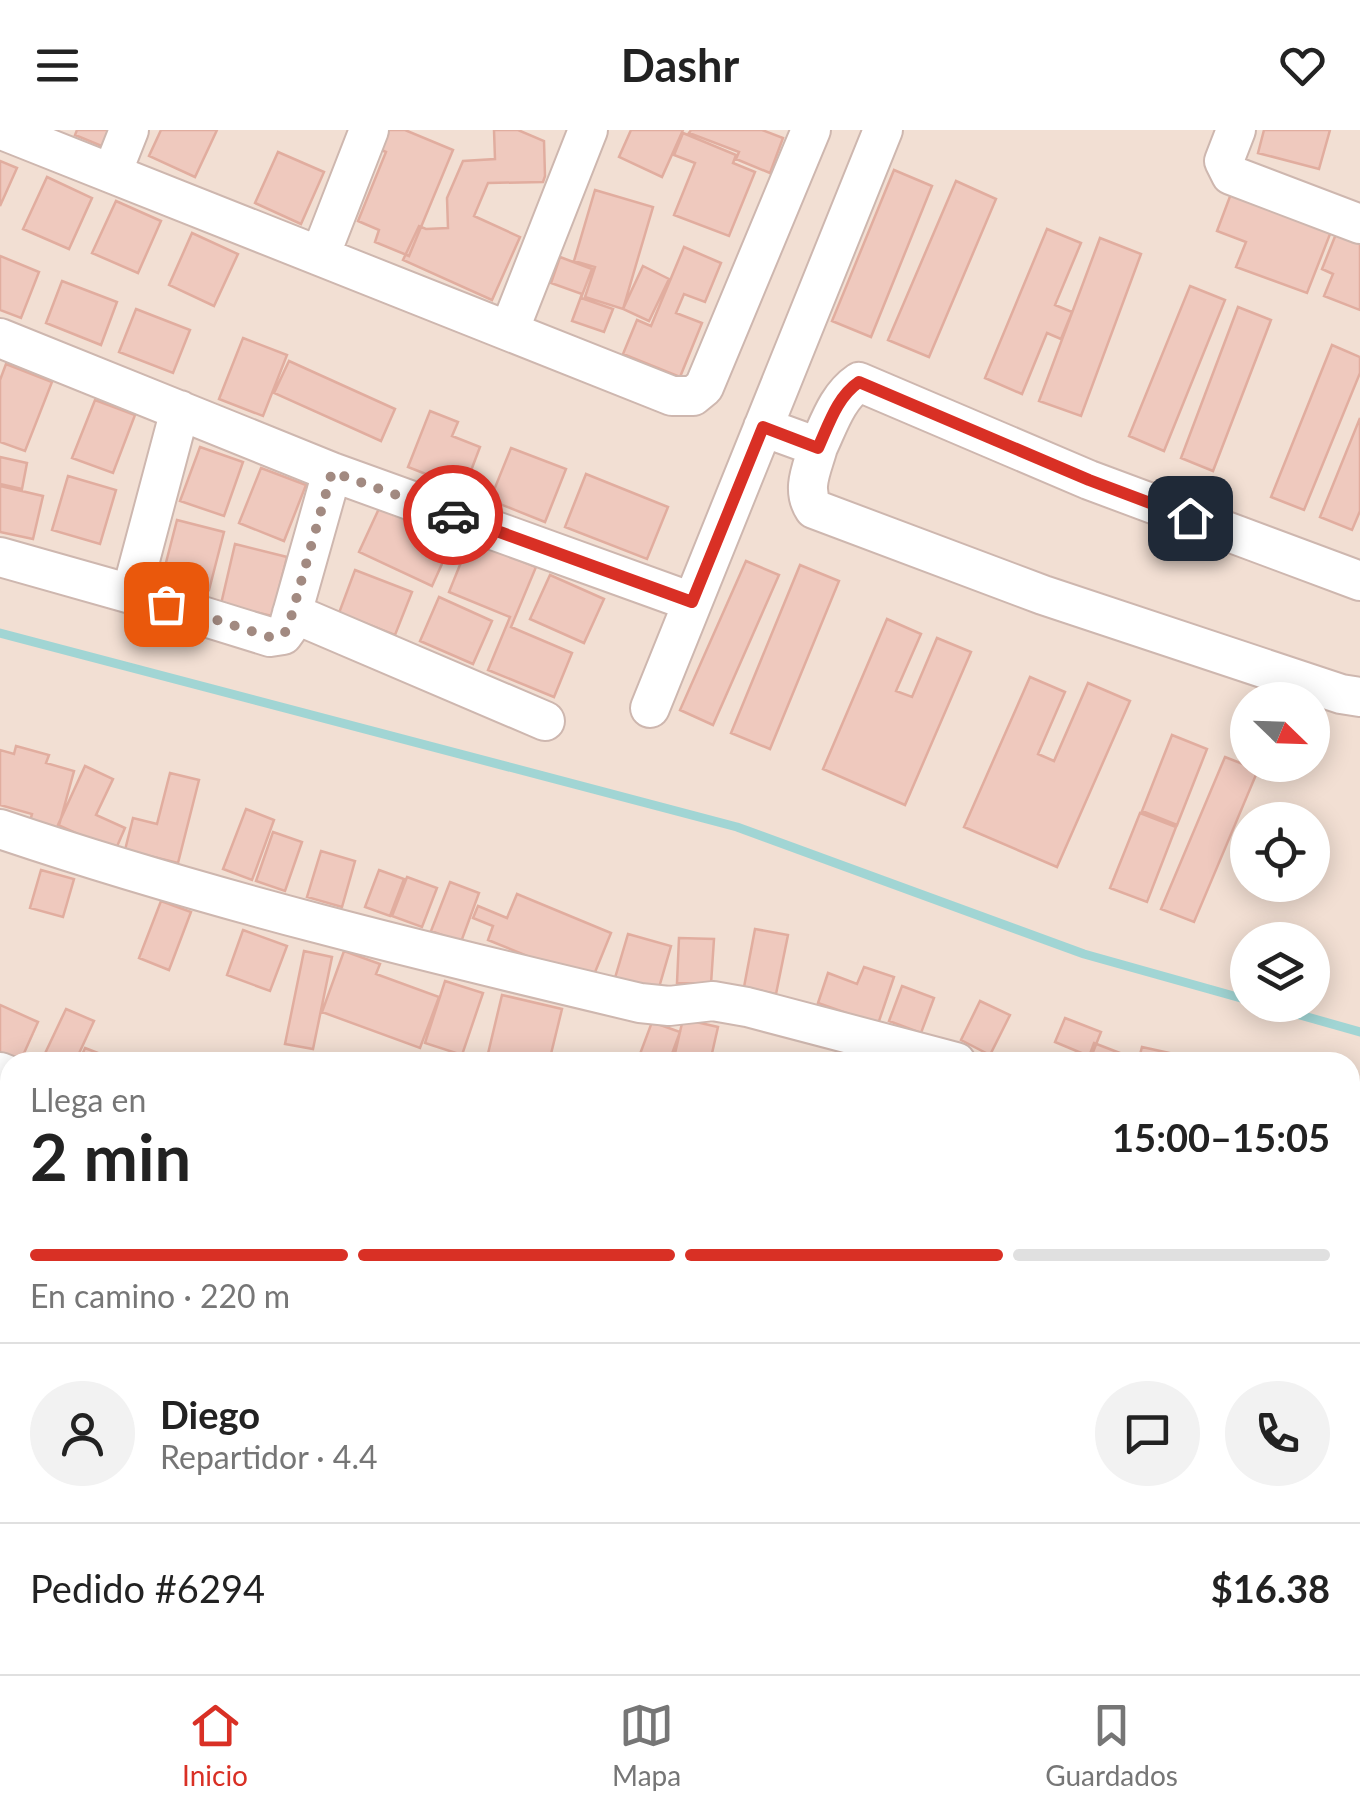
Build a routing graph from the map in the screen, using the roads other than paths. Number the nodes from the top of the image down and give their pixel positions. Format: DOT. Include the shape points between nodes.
graph roads {
  1 [pos="2,130"];
  2 [pos="129,130"];
  3 [pos="369,130"];
  4 [pos="588,130"];
  5 [pos="812,130"];
  6 [pos="884,130"];
  7 [pos="1236,130"];
  8 [pos="112,173"];
  9 [pos="1360,224"];
  10 [pos="320,256"];
  11 [pos="509,330"];
  12 [pos="0,338"];
  13 [pos="180,410"];
  14 [pos="763,427"];
  15 [pos="818,448"];
  16 [pos="332,472"];
  17 [pos="0,557"];
  18 [pos="1360,580"];
  19 [pos="131,594"];
  20 [pos="692,602"];
  21 [pos="292,613"];
  22 [pos="1360,697"];
  23 [pos="650,708"];
  24 [pos="545,721"];
  25 [pos="0,829"];
  26 [pos="918,1052"];
  1 -- 8 [label="street"];
  2 -- 8 [label="street"];
  3 -- 10 [label="street"];
  4 -- 11 [label="street"];
  5 -- 11 [label="street" via="704,387 692,396 672,396"];
  6 -- 14 [label="street"];
  7 -- 9 [label="street" via="1224,161 1231,175"];
  8 -- 10 [label="street"];
  10 -- 11 [label="street"];
  12 -- 13 [label="street"];
  13 -- 16 [label="street"];
  13 -- 19 [label="street"];
  14 -- 15 [label="street"];
  14 -- 20 [label="street"];
  15 -- 18 [label="street" via="840,402 859,382 1089,480"];
  15 -- 22 [label="street" via="807,483 814,509 1043,595"];
  16 -- 20 [label="street"];
  16 -- 21 [label="street"];
  17 -- 19 [label="street"];
  19 -- 21 [label="street" via="270,637 283,635"];
  20 -- 23 [label="street"];
  21 -- 24 [label="street"];
  25 -- 26 [label="street" via="359,936 640,1003 747,1007"];
}
